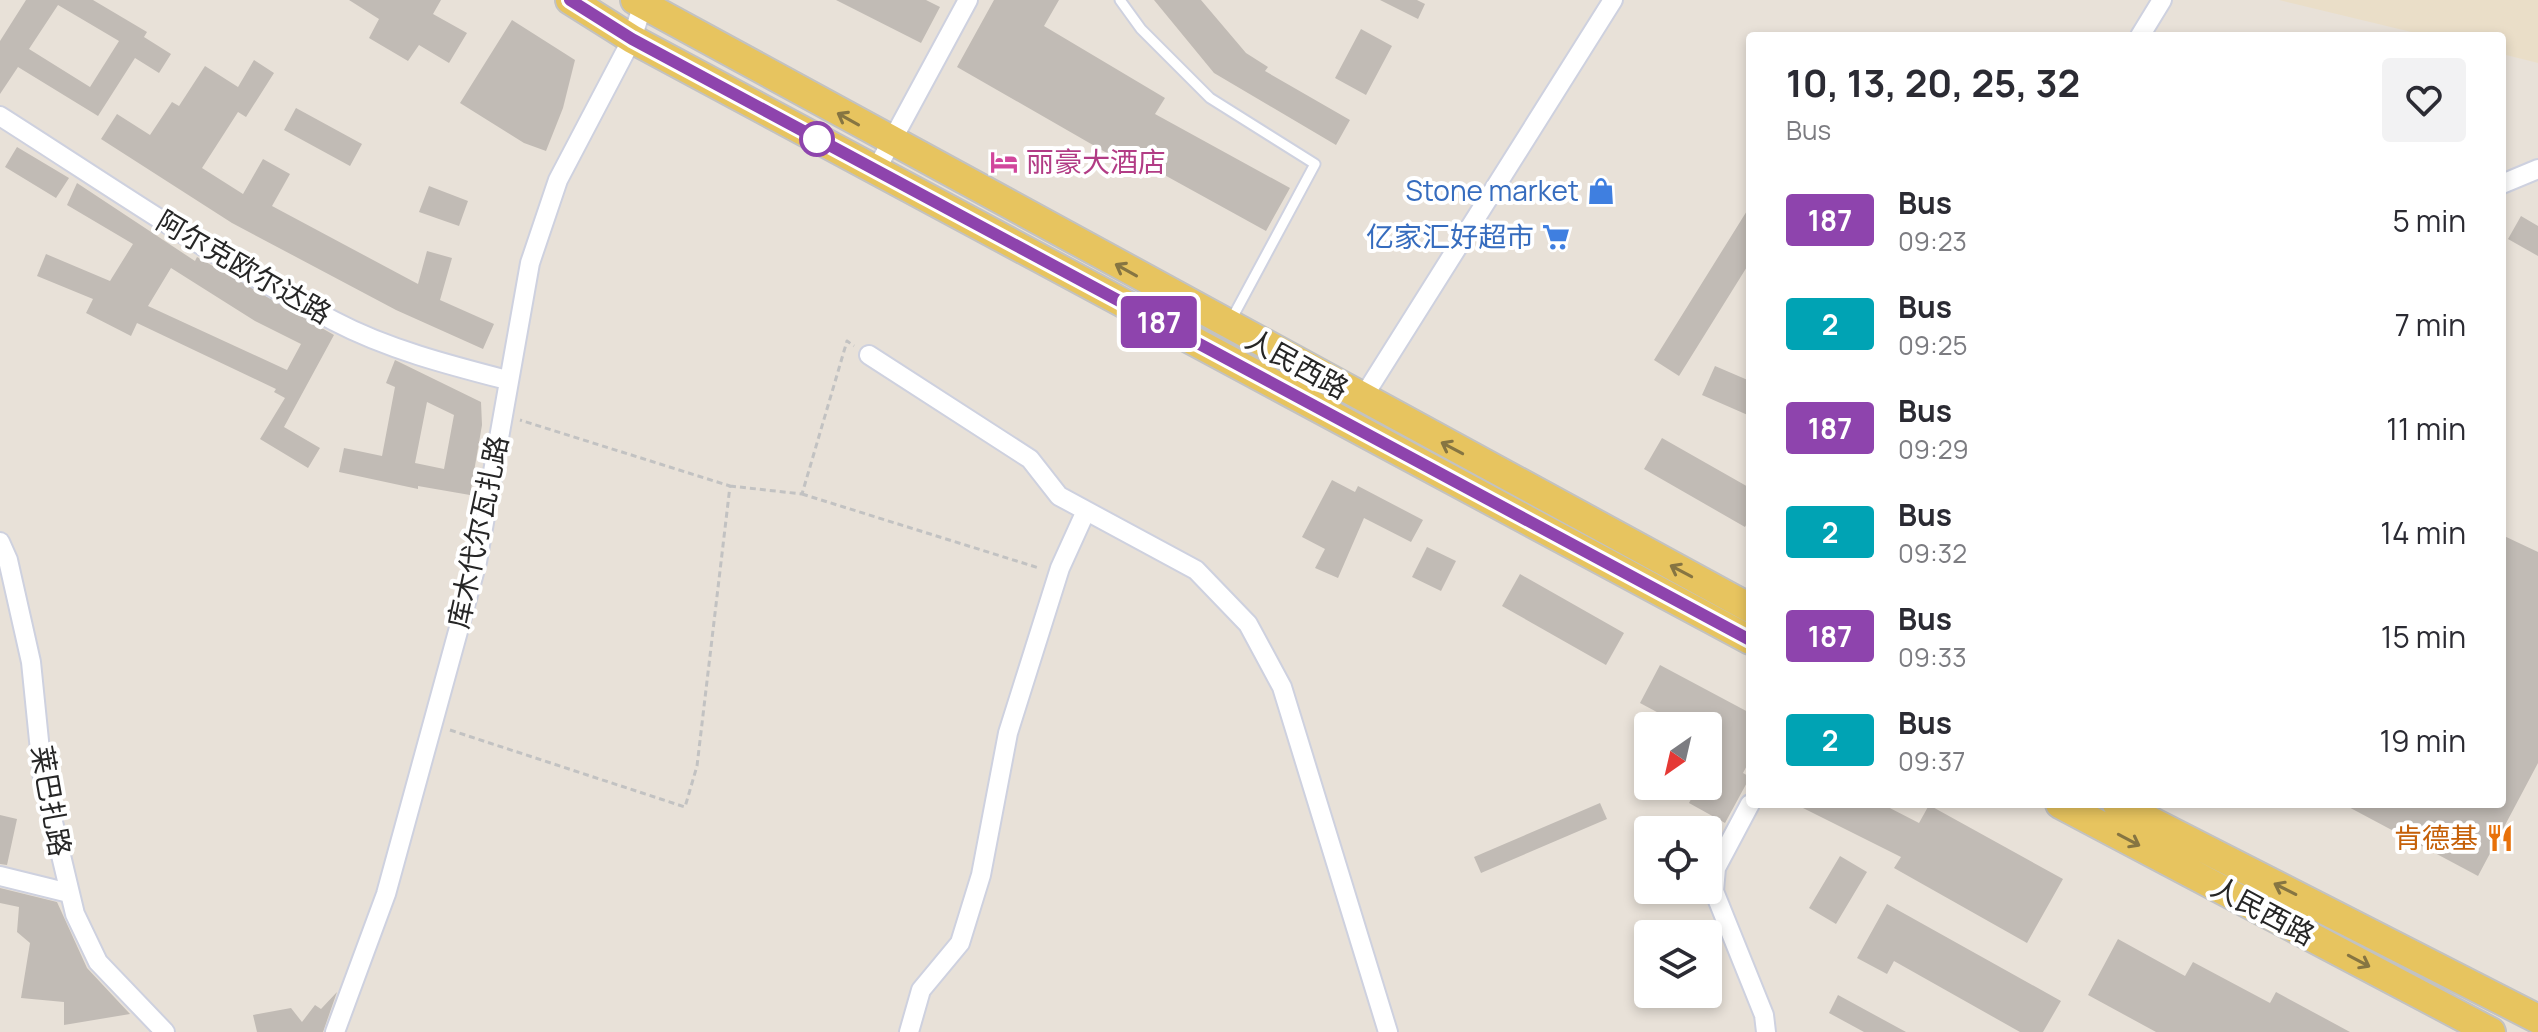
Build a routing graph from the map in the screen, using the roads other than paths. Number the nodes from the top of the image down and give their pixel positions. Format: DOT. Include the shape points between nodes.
graph roads {
  1 [pos="570,0"];
  2 [pos="968,0"];
  3 [pos="1120,0"];
  4 [pos="1613,0"];
  5 [pos="2162,0"];
  6 [pos="640,1"];
  7 [pos="2142,32"];
  8 [pos="632,39"];
  9 [pos="0,116"];
  10 [pos="892,142"];
  11 [pos="2538,169"];
  12 [pos="876,170"];
  13 [pos="2506,182"];
  14 [pos="1228,326"];
  15 [pos="869,355"];
  16 [pos="507,380"];
  17 [pos="1362,399"];
  18 [pos="1085,513"];
  19 [pos="0,542"];
  20 [pos="1746,606"];
  21 [pos="1746,638"];
  22 [pos="1748,808"];
  23 [pos="2068,808"];
  24 [pos="2125,808"];
  25 [pos="0,876"];
  26 [pos="69,893"];
  27 [pos="2538,1019"];
  28 [pos="165,1032"];
  29 [pos="335,1032"];
  30 [pos="909,1032"];
  31 [pos="1388,1032"];
  32 [pos="1766,1032"];
  33 [pos="2491,1032"];
  1 -- 8 [label="main road, 人民西路"];
  2 -- 10 [label="street"];
  3 -- 14 [label="lane" via="1141,29 1210,98 1315,164"];
  4 -- 17 [label="street"];
  5 -- 7 [label="street"];
  6 -- 8 [label="street, 库木代尔瓦扎路"];
  10 -- 6 [label="main road, 人民西路, one-way"];
  8 -- 12 [label="main road, 人民西路"];
  8 -- 16 [label="street, 库木代尔瓦扎路" via="558,180 530,263"];
  9 -- 16 [label="street, 阿尔克欧尔达路" via="196,241 336,322 437,361"];
  10 -- 12 [label="street"];
  14 -- 10 [label="main road, 人民西路, one-way"];
  11 -- 13 [label="street"];
  12 -- 21 [label="main road, 人民西路"];
  14 -- 17 [label="main road, 人民西路"];
  15 -- 18 [label="street" via="1030,459 1059,496"];
  16 -- 29 [label="street, 库木代尔瓦扎路" via="477,562 386,894"];
  20 -- 17 [label="main road, 人民西路, one-way"];
  18 -- 30 [label="street" via="1058,574 1008,733 981,875 960,943 921,990"];
  18 -- 31 [label="street" via="1196,570 1248,624 1282,687"];
  19 -- 26 [label="street, 莱巴扎路" via="31,662 43,780"];
  22 -- 32 [label="street" via="1716,868 1714,891 1764,1015"];
  23 -- 33 [label="main road, 人民西路, one-way"];
  27 -- 24 [label="main road, 人民西路, one-way"];
  25 -- 26 [label="street"];
  26 -- 28 [label="street, 莱巴扎路" via="98,962"];
}
